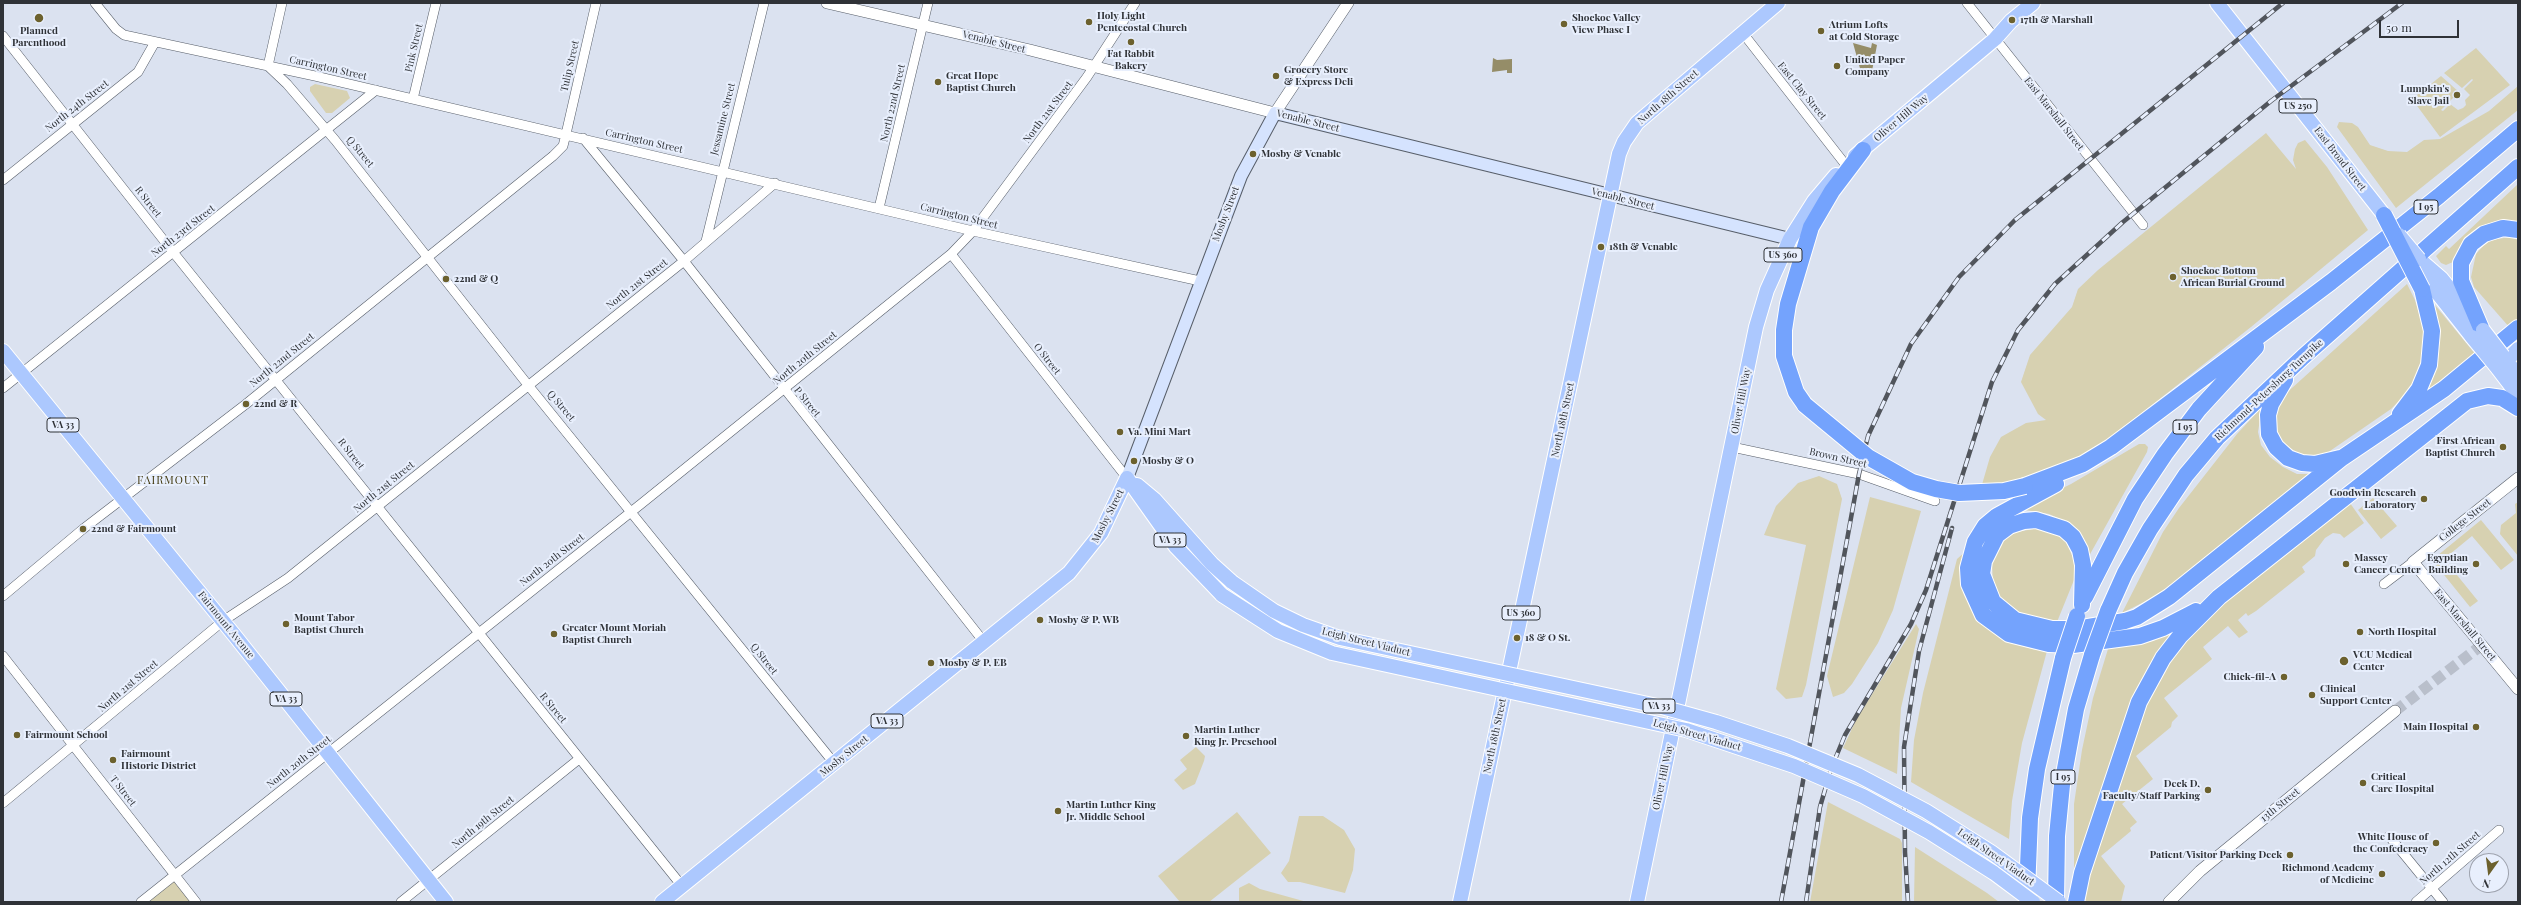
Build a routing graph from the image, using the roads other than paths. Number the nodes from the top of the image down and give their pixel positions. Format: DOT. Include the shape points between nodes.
graph roads {
  1 [pos="95,3"];
  2 [pos="282,3"];
  3 [pos="436,3"];
  4 [pos="596,3"];
  5 [pos="764,3"];
  6 [pos="827,3"];
  7 [pos="928,3"];
  8 [pos="1135,3"];
  9 [pos="1348,3"];
  10 [pos="1778,3"];
  11 [pos="1966,3"];
  12 [pos="2033,3"];
  13 [pos="2217,3"];
  14 [pos="922,24"];
  15 [pos="1742,32"];
  16 [pos="3,36"];
  17 [pos="1995,39"];
  18 [pos="155,42"];
  19 [pos="268,66"];
  20 [pos="1095,66"];
  21 [pos="376,90"];
  22 [pos="413,99"];
  23 [pos="1275,113"];
  24 [pos="72,123"];
  25 [pos="2518,129"];
  26 [pos="328,130"];
  27 [pos="566,134"];
  28 [pos="583,138"];
  29 [pos="1863,150"];
  30 [pos="1845,164"];
  31 [pos="2516,169"];
  32 [pos="721,171"];
  33 [pos="3,180"];
  34 [pos="775,184"];
  35 [pos="1610,195"];
  36 [pos="879,208"];
  37 [pos="2382,212"];
  38 [pos="2143,225"];
  39 [pos="2518,230"];
  40 [pos="973,231"];
  41 [pos="1790,239"];
  42 [pos="706,241"];
  43 [pos="173,252"];
  44 [pos="950,254"];
  45 [pos="428,256"];
  46 [pos="684,261"];
  47 [pos="1200,282"];
  48 [pos="2331,282"];
  49 [pos="2431,284"];
  50 [pos="2518,328"];
  51 [pos="2479,332"];
  52 [pos="2518,349"];
  53 [pos="3,351"];
  54 [pos="2303,357"];
  55 [pos="2507,367"];
  56 [pos="21,373"];
  57 [pos="276,379"];
  58 [pos="528,385"];
  59 [pos="3,388"];
  60 [pos="783,390"];
  61 [pos="2518,395"];
  62 [pos="2518,408"];
  63 [pos="2392,426"];
  64 [pos="1732,447"];
  65 [pos="2104,451"];
  66 [pos="2342,458"];
  67 [pos="1127,478"];
  68 [pos="2518,478"];
  69 [pos="123,498"];
  70 [pos="1935,501"];
  71 [pos="378,506"];
  72 [pos="632,512"];
  73 [pos="2413,562"];
  74 [pos="2384,584"];
  75 [pos="3,596"];
  76 [pos="2219,597"];
  77 [pos="2079,611"];
  78 [pos="223,621"];
  79 [pos="479,632"];
  80 [pos="984,642"];
  81 [pos="3,656"];
  82 [pos="2518,689"];
  83 [pos="2395,711"];
  84 [pos="74,745"];
  85 [pos="329,753"];
  86 [pos="579,759"];
  87 [pos="834,763"];
  88 [pos="3,803"];
  89 [pos="2499,830"];
  90 [pos="2389,836"];
  91 [pos="175,875"];
  92 [pos="429,880"];
  93 [pos="682,886"];
  94 [pos="2432,889"];
  95 [pos="141,902"];
  96 [pos="196,902"];
  97 [pos="401,902"];
  98 [pos="446,902"];
  99 [pos="662,902"];
  100 [pos="1460,902"];
  101 [pos="1637,902"];
  102 [pos="2027,902"];
  103 [pos="2033,902"];
  104 [pos="2058,902"];
  105 [pos="2076,902"];
  106 [pos="2169,902"];
  107 [pos="2416,902"];
  108 [pos="2442,902"];
  1 -- 18 [label="street, Carrington Street" via="124,35"];
  2 -- 19 [label="street"];
  3 -- 22 [label="street, Pink Street"];
  4 -- 27 [label="street, Tulip Street"];
  5 -- 32 [label="street, Jessamine Street"];
  6 -- 14 [label="street, Venable Street"];
  7 -- 14 [label="street, North 22nd Street"];
  8 -- 20 [label="street, North 21st Street"];
  9 -- 23 [label="street, Mosby Street"];
  10 -- 15 [label="main road, North 18th Street / US 360"];
  11 -- 17 [label="street, East Marshall Street"];
  12 -- 17 [label="main road, Oliver Hill Way / US 360" via="2011,21"];
  13 -- 37 [label="main road, East Broad Street / US 250"];
  14 -- 20 [label="street, Venable Street"];
  14 -- 36 [label="street, North 22nd Street"];
  15 -- 30 [label="street, East Clay Street"];
  15 -- 35 [label="main road, North 18th Street / US 360" via="1637,123 1619,154"];
  16 -- 24 [label="street, R Street"];
  17 -- 29 [label="main road, Oliver Hill Way / US 360"];
  17 -- 38 [label="street, East Marshall Street"];
  18 -- 19 [label="street, Carrington Street"];
  18 -- 24 [label="street, North 24th Street" via="138,72"];
  19 -- 21 [label="street, Carrington Street"];
  19 -- 26 [label="street, Q Street"];
  20 -- 23 [label="street, Venable Street"];
  20 -- 40 [label="street, North 21st Street"];
  21 -- 22 [label="street, Carrington Street"];
  21 -- 26 [label="street, North 23rd Street"];
  22 -- 27 [label="street, Carrington Street"];
  23 -- 35 [label="main road, Venable Street"];
  23 -- 47 [label="main road, Mosby Street" via="1240,176"];
  24 -- 33 [label="street, North 24th Street"];
  24 -- 43 [label="street, R Street"];
  25 -- 48 [label="highway, I 95"];
  26 -- 43 [label="street, North 23rd Street"];
  26 -- 45 [label="street, Q Street"];
  27 -- 28 [label="street, Carrington Street"];
  27 -- 45 [label="street, North 22nd Street" via="563,146 553,156"];
  28 -- 32 [label="street, Carrington Street"];
  28 -- 46 [label="street, P Street"];
  29 -- 30 [label="main road, Oliver Hill Way / US 360"];
  29 -- 65 [label="highway, bridge" via="1832,191 1811,227 1788,304 1784,356 1791,381 1805,405 1868,457 1912,482 1959,493 1998,491 2025,486 2062,474"];
  30 -- 41 [label="main road, Oliver Hill Way / US 360" via="1814,200"];
  31 -- 54 [label="highway, Richmond-Petersburg Turnpike / I 95"];
  32 -- 34 [label="street, Carrington Street"];
  32 -- 42 [label="street, Jessamine Street"];
  34 -- 36 [label="street, Carrington Street"];
  34 -- 42 [label="street, North 21st Street"];
  35 -- 41 [label="main road, Venable Street"];
  35 -- 100 [label="main road, North 18th Street / US 360"];
  36 -- 40 [label="street, Carrington Street"];
  37 -- 49 [label="highway, bridge"];
  37 -- 49 [label="main road, East Broad Street / US 250, bridge" via="2418,259"];
  39 -- 51 [label="highway" via="2503,228 2484,234 2471,244 2461,263 2462,281"];
  40 -- 44 [label="street, North 20th Street"];
  40 -- 47 [label="street, Carrington Street"];
  41 -- 64 [label="main road, Oliver Hill Way / US 360" via="1767,290 1760,315"];
  42 -- 46 [label="street, North 21st Street"];
  43 -- 56 [label="street, North 23rd Street"];
  43 -- 57 [label="street, R Street"];
  44 -- 60 [label="street, North 20th Street"];
  44 -- 67 [label="street, O Street"];
  45 -- 57 [label="street, North 22nd Street"];
  45 -- 58 [label="street, Q Street"];
  46 -- 58 [label="street, North 21st Street"];
  46 -- 60 [label="street, P Street"];
  47 -- 67 [label="main road, Mosby Street"];
  48 -- 65 [label="highway"];
  48 -- 77 [label="highway, I 95" via="2231,371 2199,408 2135,500 2106,553"];
  49 -- 51 [label="main road, East Broad Street / US 250"];
  49 -- 63 [label="highway" via="2432,331 2429,365 2419,390"];
  50 -- 63 [label="highway" via="2466,373"];
  51 -- 55 [label="main road, East Broad Street / US 250, bridge"];
  52 -- 55 [label="main road"];
  53 -- 56 [label="main road, Fairmount Avenue / VA 33"];
  54 -- 66 [label="highway" via="2271,404 2267,421 2271,440 2282,453 2302,463 2315,464"];
  54 -- 104 [label="highway, Richmond-Petersburg Turnpike / I 95, bridge" via="2234,420 2186,475 2150,529 2125,573 2092,655 2076,708 2062,785 2057,836"];
  55 -- 61 [label="main road, East Broad Street / US 250"];
  56 -- 59 [label="street, North 23rd Street"];
  56 -- 69 [label="main road, Fairmount Avenue / VA 33"];
  57 -- 69 [label="street, North 22nd Street"];
  57 -- 71 [label="street, R Street"];
  58 -- 71 [label="street, North 21st Street"];
  58 -- 72 [label="street, Q Street"];
  60 -- 72 [label="street, North 20th Street"];
  60 -- 80 [label="street, P Street"];
  62 -- 76 [label="highway" via="2502,398 2488,396 2467,401"];
  63 -- 66 [label="highway"];
  64 -- 70 [label="street, Brown Street" via="1859,474"];
  64 -- 101 [label="main road, Oliver Hill Way / US 360"];
  65 -- 76 [label="highway" via="2060,481 1997,516 1985,526 1975,542 1968,568 1968,584 1983,615 2009,634 2049,644 2073,645 2140,636 2184,618"];
  66 -- 77 [label="highway" via="2170,597 2125,621 2076,629 2052,628 2028,624 2003,612 1993,602 1982,574 1984,561 1997,535 2009,526 2036,520 2064,529 2073,537 2080,550 2083,564"];
  67 -- 80 [label="main road, Mosby Street / VA 33" via="1101,533 1080,562"];
  67 -- 103 [label="main road, Leigh Street Viaduct / VA 33, bridge" via="1176,548 1196,571 1222,595 1278,631 1332,653 1679,728 1787,763 1849,790 1916,824 1962,851"];
  67 -- 104 [label="main road, Leigh Street Viaduct / VA 33, bridge" via="1155,500 1207,559 1232,582 1274,611 1303,625 1340,638 1662,707 1788,746 1858,775 1926,811 1991,852"];
  68 -- 73 [label="street, College Street"];
  69 -- 75 [label="street, North 22nd Street"];
  69 -- 78 [label="main road, Fairmount Avenue / VA 33"];
  71 -- 78 [label="street, North 21st Street" via="288,578"];
  71 -- 79 [label="street, R Street"];
  72 -- 79 [label="street, North 20th Street"];
  72 -- 87 [label="street, Q Street"];
  73 -- 74 [label="street"];
  73 -- 82 [label="street, East Marshall Street"];
  76 -- 105 [label="highway" via="2167,652 2139,702 2086,859"];
  77 -- 102 [label="highway, I 95, bridge" via="2063,658 2037,769 2030,818"];
  78 -- 84 [label="street, North 21st Street"];
  78 -- 85 [label="main road, Fairmount Avenue / VA 33"];
  79 -- 85 [label="street, North 20th Street"];
  79 -- 86 [label="street, R Street"];
  80 -- 87 [label="main road, Mosby Street / VA 33"];
  81 -- 84 [label="street, T Street"];
  83 -- 106 [label="street, 13th Street" via="2196,874"];
  84 -- 88 [label="street, North 21st Street"];
  84 -- 91 [label="street, T Street"];
  85 -- 91 [label="street, North 20th Street"];
  85 -- 92 [label="main road, Fairmount Avenue / VA 33"];
  86 -- 92 [label="street, North 19th Street"];
  86 -- 93 [label="street, R Street"];
  87 -- 93 [label="main road, Mosby Street / VA 33"];
  89 -- 94 [label="street, North 12th Street"];
  90 -- 94 [label="street"];
  91 -- 95 [label="street, North 20th Street"];
  91 -- 96 [label="street, T Street"];
  92 -- 97 [label="street, North 19th Street"];
  92 -- 98 [label="main road, Fairmount Avenue / VA 33"];
  93 -- 99 [label="main road, Mosby Street / VA 33"];
  94 -- 107 [label="street, North 12th Street"];
  94 -- 108 [label="street"];
}
